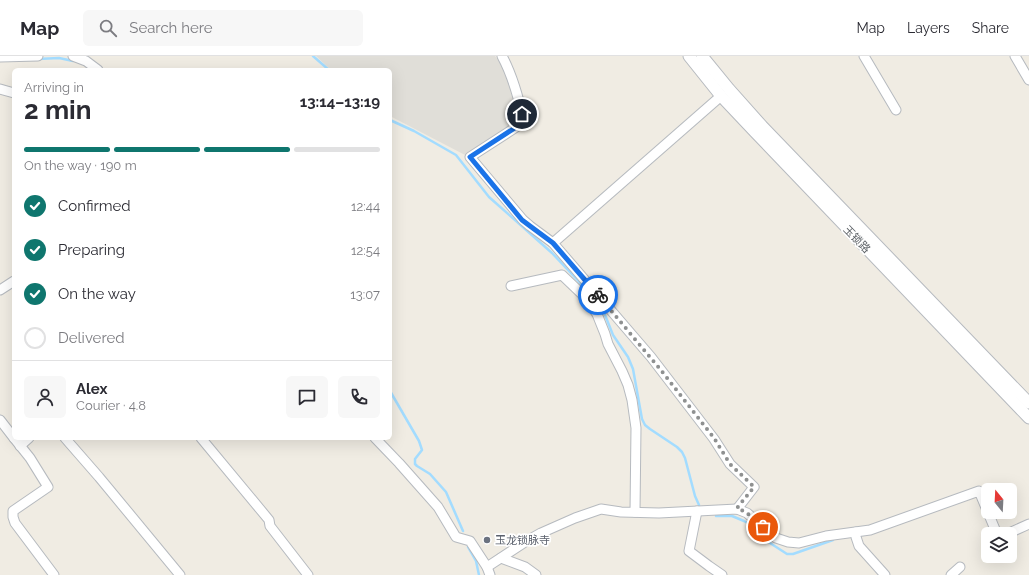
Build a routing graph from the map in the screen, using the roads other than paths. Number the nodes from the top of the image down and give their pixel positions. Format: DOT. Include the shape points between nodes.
graph roads {
  1 [pos="38,56"];
  2 [pos="73,56"];
  3 [pos="502,56"];
  4 [pos="689,56"];
  5 [pos="702,56"];
  6 [pos="864,56"];
  7 [pos="1015,56"];
  8 [pos="0,58"];
  9 [pos="95,68"];
  10 [pos="1029,80"];
  11 [pos="0,89"];
  12 [pos="12,92"];
  13 [pos="721,96"];
  14 [pos="896,110"];
  15 [pos="553,243"];
  16 [pos="12,282"];
  17 [pos="511,286"];
  18 [pos="0,290"];
  19 [pos="1029,404"];
  20 [pos="1029,418"];
  21 [pos="0,420"];
  22 [pos="12,435"];
  23 [pos="16,440"];
  24 [pos="27,440"];
  25 [pos="66,440"];
  26 [pos="203,440"];
  27 [pos="377,440"];
  28 [pos="20,446"];
  29 [pos="737,508"];
  30 [pos="697,510"];
  31 [pos="635,512"];
  32 [pos="1029,524"];
  33 [pos="994,527"];
  34 [pos="1017,529"];
  35 [pos="856,532"];
  36 [pos="501,558"];
  37 [pos="960,567"];
  38 [pos="488,571"];
  39 [pos="54,575"];
  40 [pos="180,575"];
  41 [pos="308,575"];
  42 [pos="536,575"];
  43 [pos="722,575"];
  44 [pos="885,575"];
  45 [pos="951,575"];
  1 -- 8 [label="street"];
  2 -- 9 [label="street"];
  3 -- 15 [label="street" via="521,106 524,122 470,157 522,220"];
  4 -- 13 [label="street, 玉锁路"];
  5 -- 19 [label="street, 玉锁路" via="754,117"];
  6 -- 14 [label="street"];
  7 -- 10 [label="street"];
  11 -- 12 [label="street"];
  13 -- 15 [label="street"];
  13 -- 20 [label="street, 玉锁路"];
  15 -- 29 [label="street" via="651,357 714,438 730,464 754,487"];
  16 -- 18 [label="street"];
  17 -- 31 [label="street" via="562,275 585,297 596,314 628,385 635,415"];
  21 -- 22 [label="street"];
  23 -- 28 [label="street"];
  24 -- 28 [label="street"];
  25 -- 40 [label="street"];
  26 -- 41 [label="street" via="269,520 270,526"];
  27 -- 38 [label="street" via="438,507 456,537 470,542"];
  28 -- 39 [label="street" via="48,487 13,511 13,520"];
  29 -- 30 [label="street"];
  29 -- 35 [label="street" via="747,513 776,538 788,542"];
  30 -- 31 [label="street"];
  30 -- 43 [label="street" via="689,551"];
  31 -- 36 [label="street" via="601,509 541,533"];
  32 -- 34 [label="street"];
  33 -- 35 [label="street" via="979,492 870,530"];
  35 -- 44 [label="street" via="859,546"];
  36 -- 38 [label="street"];
  36 -- 42 [label="street" via="525,567"];
  37 -- 45 [label="street"];
}
